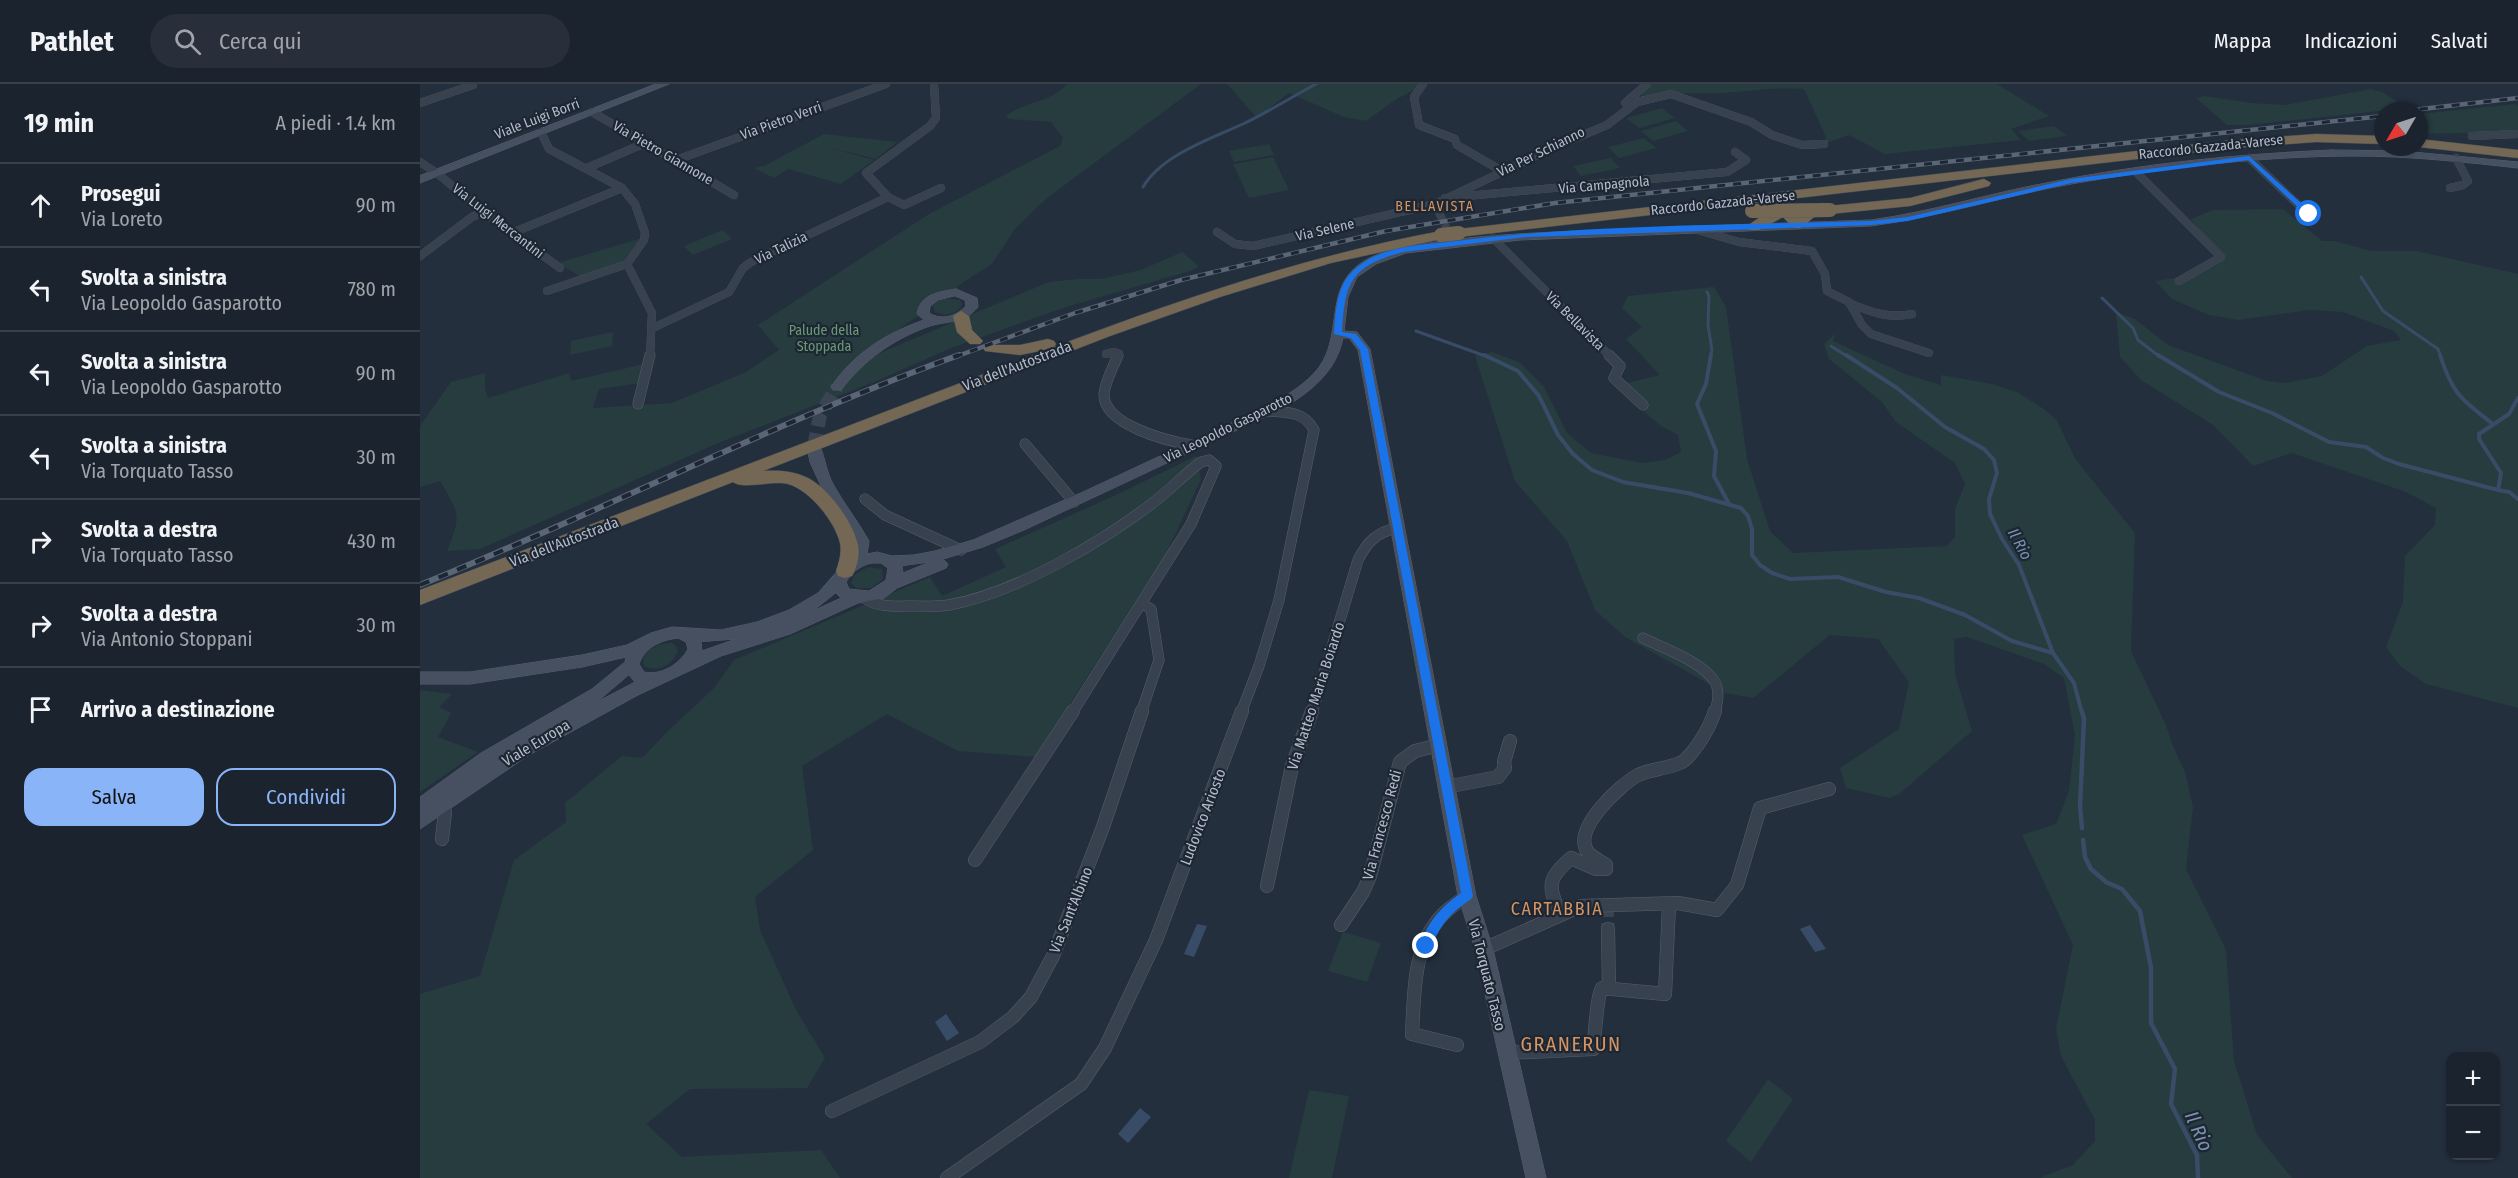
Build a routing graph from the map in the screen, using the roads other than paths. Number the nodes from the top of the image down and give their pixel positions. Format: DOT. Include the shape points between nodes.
graph roads {
  1 [pos="473,84"];
  2 [pos="664,84"];
  3 [pos="886,84"];
  4 [pos="934,84"];
  5 [pos="1423,84"];
  6 [pos="1647,84"];
  7 [pos="420,102"];
  8 [pos="592,112"];
  9 [pos="541,132"];
  10 [pos="2518,134"];
  11 [pos="2374,140"];
  12 [pos="645,143"];
  13 [pos="2428,143"];
  14 [pos="1824,144"];
  15 [pos="1557,146"];
  16 [pos="2475,146"];
  17 [pos="1735,152"];
  18 [pos="2518,154"];
  19 [pos="2249,158"];
  20 [pos="2456,158"];
  21 [pos="676,160"];
  22 [pos="2518,160"];
  23 [pos="420,162"];
  24 [pos="2518,165"];
  25 [pos="2040,167"];
  26 [pos="587,168"];
  27 [pos="1502,171"];
  28 [pos="1997,172"];
  29 [pos="437,173"];
  30 [pos="2136,173"];
  31 [pos="2013,174"];
  32 [pos="420,180"];
  33 [pos="622,188"];
  34 [pos="940,188"];
  35 [pos="2450,188"];
  36 [pos="1898,191"];
  37 [pos="734,195"];
  38 [pos="888,197"];
  39 [pos="1445,198"];
  40 [pos="1435,204"];
  41 [pos="1834,206"];
  42 [pos="1789,209"];
  43 [pos="1814,210"];
  44 [pos="483,212"];
  45 [pos="1439,213"];
  46 [pos="1635,214"];
  47 [pos="2309,214"];
  48 [pos="1838,224"];
  49 [pos="1797,225"];
  50 [pos="1754,227"];
  51 [pos="1694,229"];
  52 [pos="1217,232"];
  53 [pos="512,233"];
  54 [pos="1493,238"];
  55 [pos="420,256"];
  56 [pos="627,264"];
  57 [pos="560,268"];
  58 [pos="2179,281"];
  59 [pos="548,291"];
  60 [pos="1849,303"];
  61 [pos="1183,304"];
  62 [pos="923,310"];
  63 [pos="1912,314"];
  64 [pos="961,316"];
  65 [pos="935,320"];
  66 [pos="653,328"];
  67 [pos="899,334"];
  68 [pos="1338,334"];
  69 [pos="975,341"];
  70 [pos="991,348"];
  71 [pos="1929,353"];
  72 [pos="1106,354"];
  73 [pos="837,387"];
  74 [pos="638,404"];
  75 [pos="1643,405"];
  76 [pos="1267,411"];
  77 [pos="1025,444"];
  78 [pos="1191,446"];
  79 [pos="814,447"];
  80 [pos="865,499"];
  81 [pos="1074,502"];
  82 [pos="1397,528"];
  83 [pos="588,532"];
  84 [pos="859,535"];
  85 [pos="942,548"];
  86 [pos="888,560"];
  87 [pos="848,569"];
  88 [pos="889,586"];
  89 [pos="420,598"];
  90 [pos="860,598"];
  91 [pos="1142,604"];
  92 [pos="898,606"];
  93 [pos="687,634"];
  94 [pos="1643,638"];
  95 [pos="642,646"];
  96 [pos="596,658"];
  97 [pos="686,664"];
  98 [pos="631,665"];
  99 [pos="420,678"];
  100 [pos="660,679"];
  101 [pos="1510,741"];
  102 [pos="1439,745"];
  103 [pos="1446,787"];
  104 [pos="1828,789"];
  105 [pos="420,806"];
  106 [pos="439,807"];
  107 [pos="420,822"];
  108 [pos="442,839"];
  109 [pos="975,860"];
  110 [pos="1267,886"];
  111 [pos="1467,896"];
  112 [pos="1669,905"];
  113 [pos="1560,913"];
  114 [pos="1341,926"];
  115 [pos="1608,929"];
  116 [pos="1484,949"];
  117 [pos="1609,989"];
  118 [pos="1457,1045"];
  119 [pos="1506,1053"];
  120 [pos="832,1111"];
  121 [pos="1534,1176"];
  122 [pos="947,1178"];
  1 -- 7 [label="street"];
  2 -- 8 [label="main road, Viale Luigi Borri"];
  3 -- 21 [label="street, Via Pietro Verri"];
  4 -- 38 [label="street" via="936,117 930,126 866,173"];
  5 -- 27 [label="street" via="1414,90 1412,98 1419,125 1455,139 1458,145"];
  6 -- 15 [label="street, Via Per Schianno" via="1593,126"];
  8 -- 9 [label="main road, Viale Luigi Borri"];
  8 -- 12 [label="street, Via Pietro Giannone"];
  9 -- 26 [label="street" via="549,149"];
  9 -- 29 [label="main road, Viale Luigi Borri"];
  10 -- 16 [label="street"];
  11 -- 25 [label="highway, Raccordo Gazzada-Varese" via="2268,140"];
  12 -- 21 [label="street, Via Pietro Giannone"];
  12 -- 26 [label="street"];
  13 -- 16 [label="highway"];
  14 -- 15 [label="street" via="1802,145 1671,94 1637,102 1606,125"];
  15 -- 27 [label="street, Via Per Schianno"];
  16 -- 18 [label="highway"];
  16 -- 22 [label="highway"];
  17 -- 39 [label="street, Via Campagnola" via="1746,160 1727,172 1641,183"];
  19 -- 20 [label="main road, Via Leopoldo Gasparotto" via="2334,153"];
  19 -- 30 [label="main road, Via Leopoldo Gasparotto"];
  19 -- 47 [label="street"];
  20 -- 24 [label="main road, Via Leopoldo Gasparotto"];
  20 -- 35 [label="street" via="2468,181"];
  21 -- 37 [label="street, Via Pietro Giannone"];
  23 -- 29 [label="street, Via Luigi Mercantini"];
  25 -- 28 [label="highway, Raccordo Gazzada-Varese"];
  25 -- 31 [label="highway, Raccordo Gazzada-Varese"];
  26 -- 33 [label="street"];
  27 -- 39 [label="street, Via Per Schianno"];
  28 -- 36 [label="highway"];
  28 -- 46 [label="highway, Raccordo Gazzada-Varese"];
  29 -- 32 [label="main road, Viale Luigi Borri"];
  29 -- 44 [label="street, Via Luigi Mercantini"];
  30 -- 48 [label="main road, Via Leopoldo Gasparotto" via="2034,188 1908,219"];
  30 -- 58 [label="street" via="2221,257"];
  31 -- 36 [label="highway" via="1940,190"];
  31 -- 41 [label="highway, Raccordo Gazzada-Varese" via="1910,202"];
  33 -- 53 [label="street"];
  33 -- 56 [label="street" via="635,204 645,233"];
  34 -- 38 [label="street" via="904,205"];
  36 -- 41 [label="highway"];
  38 -- 66 [label="street, Via Talizia" via="751,262 729,292"];
  39 -- 40 [label="street, Via Per Schianno"];
  40 -- 45 [label="street"];
  40 -- 52 [label="street, Via Selene" via="1253,246 1235,244"];
  41 -- 42 [label="highway"];
  41 -- 43 [label="highway"];
  41 -- 46 [label="highway, Raccordo Gazzada-Varese, bridge"];
  42 -- 49 [label="highway" via="1788,214"];
  42 -- 50 [label="highway"];
  43 -- 48 [label="highway"];
  43 -- 49 [label="highway"];
  44 -- 53 [label="street, Via Luigi Mercantini"];
  44 -- 55 [label="street"];
  46 -- 61 [label="highway, Via dell'Autostrada, bridge" via="1441,235 1350,252"];
  48 -- 49 [label="main road, Via Leopoldo Gasparotto"];
  49 -- 50 [label="main road, Via Leopoldo Gasparotto"];
  50 -- 51 [label="main road, Via Leopoldo Gasparotto"];
  51 -- 54 [label="main road, Via Leopoldo Gasparotto"];
  51 -- 60 [label="street" via="1739,242 1812,251 1825,274 1827,291"];
  53 -- 57 [label="street, Via Luigi Mercantini"];
  54 -- 68 [label="main road, Via Leopoldo Gasparotto" via="1403,250 1361,267 1340,297"];
  54 -- 75 [label="street, Via Bellavista" via="1620,366 1614,378"];
  56 -- 59 [label="street"];
  56 -- 66 [label="street" via="652,313"];
  60 -- 63 [label="street" via="1883,316"];
  60 -- 71 [label="street" via="1857,321 1871,334"];
  61 -- 70 [label="highway" via="1139,314 1047,345 1012,350"];
  61 -- 83 [label="highway, Via dell'Autostrada"];
  62 -- 64 [label="main road" via="934,297 948,292 963,293 973,303"];
  62 -- 65 [label="main road" via="926,317"];
  62 -- 67 [label="main road"];
  64 -- 65 [label="main road"];
  64 -- 69 [label="highway" via="965,332"];
  65 -- 67 [label="main road"];
  66 -- 74 [label="street" via="647,374"];
  67 -- 73 [label="main road" via="866,355"];
  68 -- 76 [label="main road, Via Leopoldo Gasparotto" via="1321,374 1302,391"];
  68 -- 82 [label="main road, Via Torquato Tasso" via="1353,335 1364,349"];
  72 -- 78 [label="street" via="1119,354 1104,397 1115,416 1167,442"];
  76 -- 78 [label="main road, Via Leopoldo Gasparotto"];
  76 -- 122 [label="street, Ludovico Ariosto" via="1298,414 1311,422 1314,430 1305,478 1279,600 1259,666 1156,940 1105,1048 1081,1084"];
  77 -- 81 [label="street"];
  78 -- 81 [label="main road, Via Leopoldo Gasparotto"];
  79 -- 84 [label="main road" via="817,468"];
  80 -- 85 [label="street"];
  81 -- 85 [label="main road, Via Leopoldo Gasparotto" via="961,550"];
  81 -- 88 [label="main road, Via Leopoldo Gasparotto" via="1008,537"];
  82 -- 102 [label="main road, Via Torquato Tasso"];
  82 -- 110 [label="street, Via Matteo Maria Boiardo" via="1377,534 1355,568 1292,766"];
  83 -- 87 [label="highway" via="623,524 741,480 784,477 802,482 816,493 845,534 850,550"];
  83 -- 89 [label="highway, Via dell'Autostrada"];
  84 -- 86 [label="main road" via="870,540"];
  84 -- 87 [label="main road" via="862,546"];
  85 -- 86 [label="main road, Via Leopoldo Gasparotto"];
  86 -- 87 [label="main road, Via Leopoldo Gasparotto" via="868,558"];
  86 -- 88 [label="main road" via="897,571"];
  87 -- 90 [label="main road" via="840,588 848,596"];
  87 -- 93 [label="main road" via="824,596 784,617 734,633 708,637"];
  88 -- 90 [label="main road, Via Leopoldo Gasparotto"];
  88 -- 92 [label="street" via="887,596"];
  90 -- 92 [label="street"];
  90 -- 97 [label="main road, Via Leopoldo Gasparotto" via="776,634"];
  91 -- 92 [label="street" via="1191,524 1216,466 1212,461 1205,460 1193,467 1154,502 1044,569 983,596 949,604"];
  91 -- 109 [label="street"];
  91 -- 120 [label="street, Via Sant'Albino" via="1153,615 1159,660 1103,827 1053,956 1031,997 1013,1017 980,1042"];
  93 -- 95 [label="main road" via="670,633"];
  93 -- 97 [label="main road" via="693,638 696,650"];
  94 -- 113 [label="street" via="1708,674 1720,695 1714,716 1685,761 1637,775 1603,805 1584,835 1584,842 1586,850 1606,869 1597,870 1575,858 1565,862 1551,879 1552,896"];
  95 -- 96 [label="main road"];
  95 -- 98 [label="main road"];
  96 -- 98 [label="main road"];
  96 -- 99 [label="main road" via="454,680"];
  97 -- 100 [label="main road, Via Leopoldo Gasparotto"];
  98 -- 100 [label="main road" via="632,671 642,678"];
  98 -- 105 [label="main road, Viale Europa" via="598,693 480,762"];
  100 -- 106 [label="main road, Viale Europa" via="623,694 535,742"];
  101 -- 103 [label="street" via="1505,768 1498,777"];
  102 -- 103 [label="main road, Via Torquato Tasso"];
  102 -- 114 [label="street, Via Francesco Redi" via="1415,751 1400,762 1370,876"];
  103 -- 111 [label="main road, Via Torquato Tasso"];
  104 -- 112 [label="street" via="1760,808 1737,885 1717,910"];
  106 -- 107 [label="main road, Viale Europa"];
  106 -- 108 [label="street" via="445,812"];
  111 -- 116 [label="main road, Via Torquato Tasso"];
  111 -- 118 [label="street" via="1446,910 1432,929 1413,994 1413,1034"];
  112 -- 113 [label="street" via="1605,904"];
  112 -- 117 [label="street" via="1665,994"];
  113 -- 116 [label="street"];
  115 -- 117 [label="street"];
  116 -- 119 [label="main road, Via Torquato Tasso"];
  117 -- 119 [label="street" via="1599,992 1593,1049"];
  119 -- 121 [label="main road, Via Torquato Tasso"];
}
